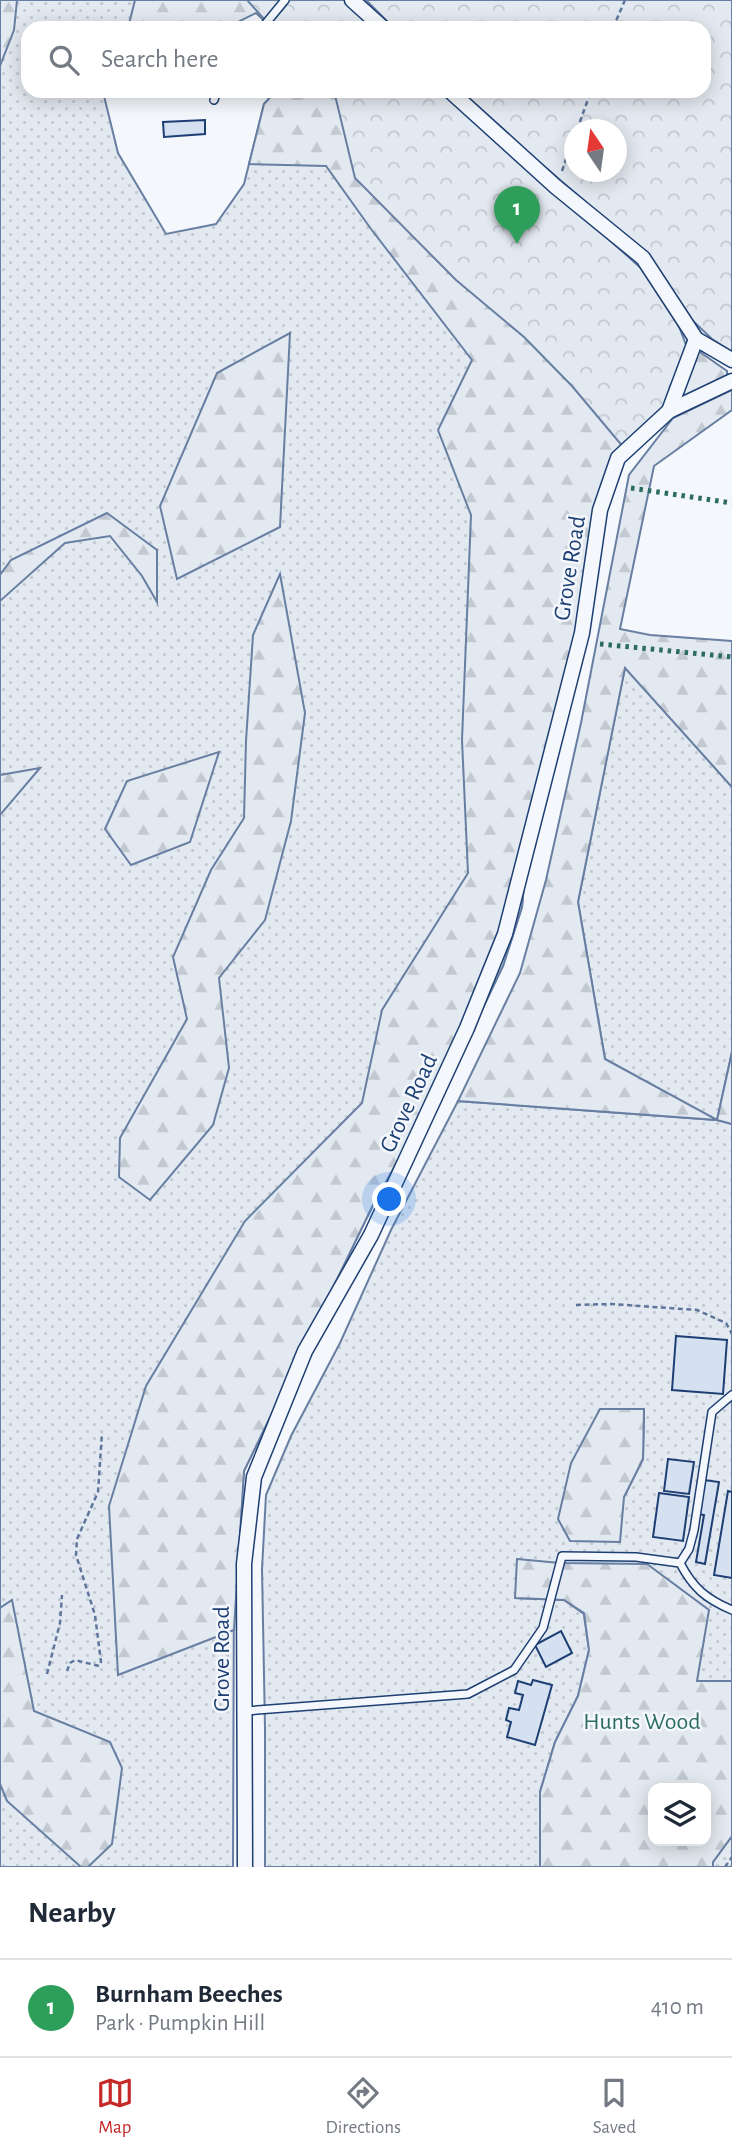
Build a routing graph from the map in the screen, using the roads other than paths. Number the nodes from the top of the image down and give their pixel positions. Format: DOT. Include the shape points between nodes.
graph roads {
  1 [pos="285,0"];
  2 [pos="352,0"];
  3 [pos="268,21"];
  4 [pos="375,21"];
  5 [pos="458,98"];
  6 [pos="696,339"];
  7 [pos="732,360"];
  8 [pos="732,381"];
  9 [pos="669,411"];
  10 [pos="732,1395"];
  11 [pos="680,1563"];
  12 [pos="732,1610"];
  13 [pos="244,1711"];
  14 [pos="245,1867"];
  1 -- 3 [label="lane"];
  2 -- 4 [label="street"];
  5 -- 6 [label="street" via="643,258"];
  6 -- 7 [label="street"];
  6 -- 9 [label="street, Grove Road"];
  8 -- 9 [label="street, Grove Road"];
  9 -- 13 [label="street, Grove Road" via="618,458 600,510 582,633 505,934 371,1236 305,1351 254,1477 244,1564"];
  10 -- 11 [label="lane" via="712,1412 694,1530"];
  11 -- 12 [label="lane" via="690,1582"];
  11 -- 13 [label="lane" via="562,1556 542,1629 514,1670 468,1694"];
  13 -- 14 [label="street, Grove Road"];
}
